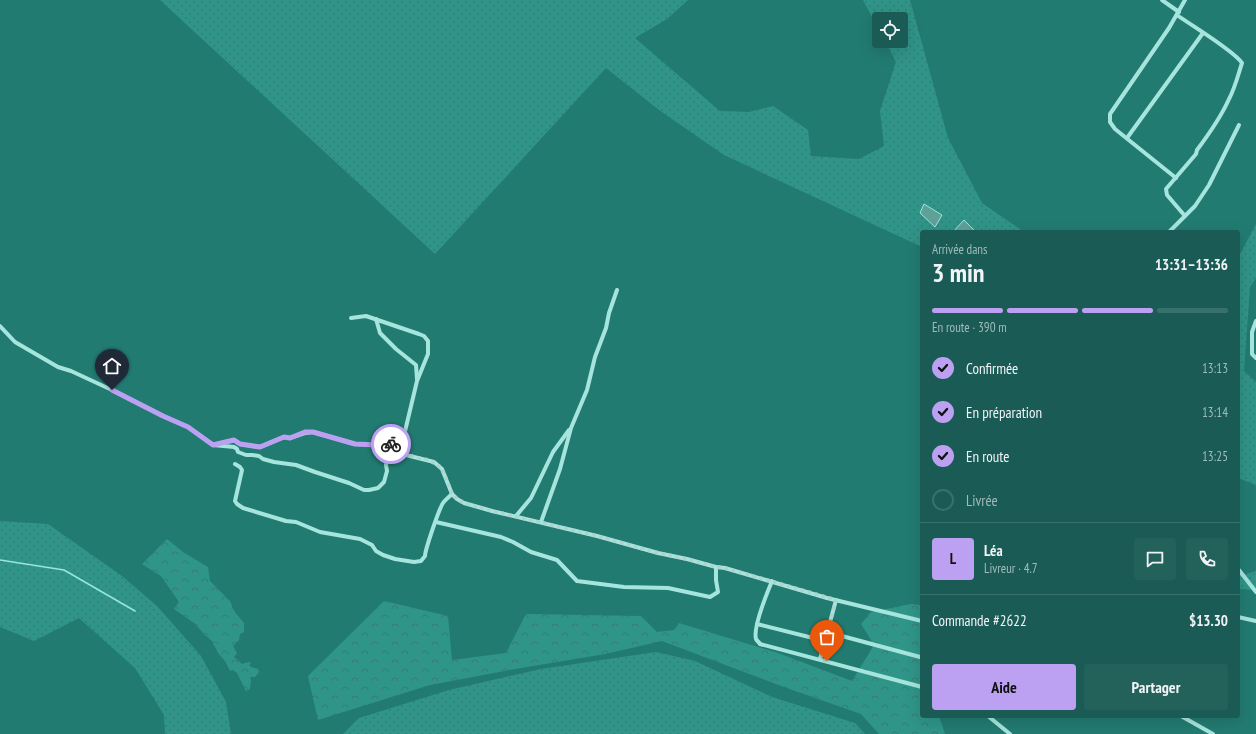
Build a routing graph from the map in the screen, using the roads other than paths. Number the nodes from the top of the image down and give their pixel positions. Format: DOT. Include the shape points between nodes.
graph roads {
  1 [pos="1162,0"];
  2 [pos="1185,0"];
  3 [pos="1178,14"];
  4 [pos="1203,33"];
  5 [pos="1239,125"];
  6 [pos="1127,138"];
  7 [pos="1176,178"];
  8 [pos="1185,216"];
  9 [pos="1171,230"];
  10 [pos="617,290"];
  11 [pos="351,318"];
  12 [pos="376,319"];
  13 [pos="1256,321"];
  14 [pos="0,326"];
  15 [pos="1256,358"];
  16 [pos="417,381"];
  17 [pos="571,428"];
  18 [pos="213,445"];
  19 [pos="401,448"];
  20 [pos="402,454"];
  21 [pos="235,464"];
  22 [pos="452,494"];
  23 [pos="516,516"];
  24 [pos="436,522"];
  25 [pos="541,522"];
  26 [pos="716,567"];
  27 [pos="1240,571"];
  28 [pos="772,582"];
  29 [pos="1256,592"];
  30 [pos="836,600"];
  31 [pos="1240,617"];
  32 [pos="920,620"];
  33 [pos="1256,621"];
  34 [pos="758,624"];
  35 [pos="828,632"];
  36 [pos="825,641"];
  37 [pos="920,657"];
  38 [pos="820,659"];
  39 [pos="920,686"];
  40 [pos="990,718"];
  41 [pos="1185,718"];
  42 [pos="1010,734"];
  43 [pos="1213,734"];
  1 -- 3 [label="street"];
  2 -- 3 [label="street"];
  3 -- 4 [label="street"];
  3 -- 6 [label="street" via="1110,114 1110,122"];
  4 -- 6 [label="street"];
  4 -- 7 [label="street" via="1238,59 1241,65 1225,109 1196,154"];
  5 -- 8 [label="street" via="1209,185"];
  6 -- 7 [label="street"];
  7 -- 8 [label="street" via="1166,189 1167,195"];
  8 -- 9 [label="street"];
  10 -- 17 [label="street" via="587,390"];
  11 -- 12 [label="street" via="366,316"];
  12 -- 16 [label="street" via="380,333 417,366"];
  12 -- 16 [label="street" via="427,339 428,354"];
  13 -- 15 [label="street" via="1252,332 1252,354"];
  14 -- 18 [label="street" via="15,342 58,367 188,427"];
  16 -- 19 [label="street"];
  17 -- 23 [label="street" via="553,452 531,498"];
  17 -- 25 [label="street"];
  18 -- 19 [label="street" via="234,440 240,444 260,447 284,437 290,438 305,432 313,432 355,444 396,443"];
  18 -- 20 [label="street" via="234,447 241,454 296,465 364,490 378,488 384,482 386,462 397,452"];
  19 -- 20 [label="street"];
  20 -- 22 [label="street" via="438,465"];
  21 -- 24 [label="street" via="242,470 235,501 240,506 302,524 320,532 360,539 388,557 421,561"];
  22 -- 23 [label="street" via="464,503"];
  22 -- 24 [label="street" via="443,503"];
  23 -- 25 [label="street"];
  24 -- 26 [label="street" via="513,542 531,552 557,560 577,581 586,583 668,588 710,597 718,592"];
  25 -- 26 [label="street"];
  26 -- 28 [label="street"];
  27 -- 29 [label="street"];
  28 -- 30 [label="street"];
  28 -- 34 [label="street"];
  30 -- 32 [label="street"];
  30 -- 35 [label="street"];
  31 -- 33 [label="street"];
  34 -- 36 [label="street"];
  34 -- 38 [label="street" via="756,638 760,644"];
  35 -- 36 [label="street"];
  35 -- 37 [label="street"];
  36 -- 38 [label="street"];
  38 -- 39 [label="street"];
  40 -- 42 [label="street"];
  41 -- 43 [label="street"];
}
